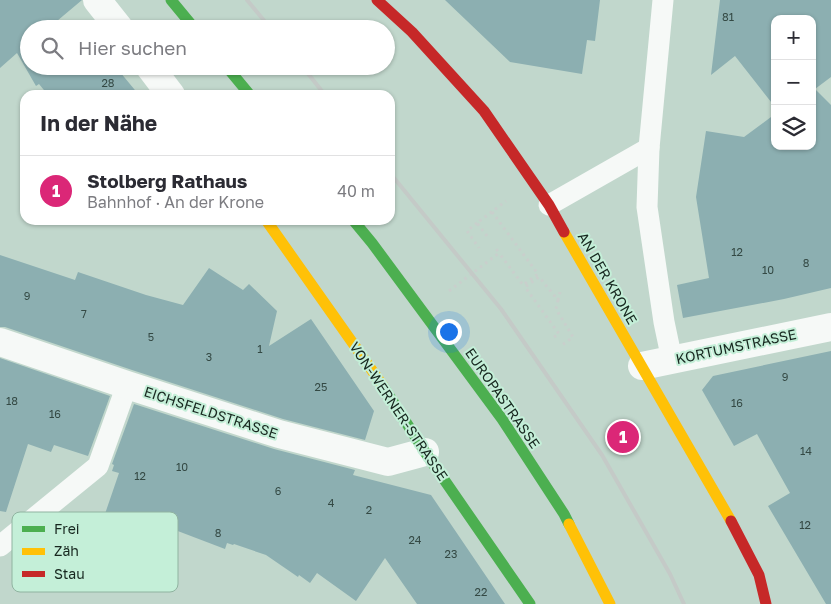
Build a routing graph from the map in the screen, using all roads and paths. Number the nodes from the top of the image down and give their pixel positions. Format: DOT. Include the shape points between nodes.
graph roads {
  1 [pos="97,0"];
  2 [pos="171,0"];
  3 [pos="377,0"];
  4 [pos="663,0"];
  5 [pos="113,20"];
  6 [pos="188,20"];
  7 [pos="156,75"];
  8 [pos="233,75"];
  9 [pos="167,90"];
  10 [pos="246,90"];
  11 [pos="649,148"];
  12 [pos="532,182"];
  13 [pos="549,205"];
  14 [pos="492,212"];
  15 [pos="477,223"];
  16 [pos="270,225"];
  17 [pos="357,225"];
  18 [pos="487,236"];
  19 [pos="494,246"];
  20 [pos="479,248"];
  21 [pos="499,253"];
  22 [pos="494,258"];
  23 [pos="582,263"];
  24 [pos="558,300"];
  25 [pos="831,326"];
  26 [pos="554,337"];
  27 [pos="0,342"];
  28 [pos="561,346"];
  29 [pos="672,360"];
  30 [pos="642,366"];
  31 [pos="127,384"];
  32 [pos="425,452"];
  33 [pos="42,512"];
  34 [pos="12,536"];
  35 [pos="0,546"];
  36 [pos="530,604"];
  37 [pos="610,604"];
  38 [pos="766,604"];
  1 -- 5 [label="street"];
  2 -- 6 [label="street"];
  3 -- 12 [label="street, AN DER KRONE" via="412,32 484,111"];
  4 -- 11 [label="lane"];
  7 -- 9 [label="street"];
  8 -- 10 [label="street"];
  11 -- 13 [label="lane"];
  11 -- 29 [label="lane" via="647,207"];
  12 -- 13 [label="street, AN DER KRONE"];
  12 -- 14 [label="path"];
  13 -- 23 [label="street, AN DER KRONE"];
  14 -- 15 [label="path"];
  14 -- 21 [label="path" via="538,274 523,285"];
  15 -- 18 [label="path"];
  15 -- 20 [label="path" via="466,231"];
  16 -- 32 [label="street, VON-WERNER-STRASSE"];
  17 -- 37 [label="street, EUROPASTRASSE" via="502,419 564,514"];
  19 -- 21 [label="path"];
  21 -- 22 [label="path"];
  23 -- 24 [label="path" via="565,274"];
  23 -- 30 [label="street, AN DER KRONE"];
  24 -- 26 [label="path" via="539,277 525,287 559,334"];
  24 -- 28 [label="path" via="556,309 573,337"];
  25 -- 29 [label="street, KORTUMSTRASSE"];
  27 -- 31 [label="street, EICHSFELDSTRASSE"];
  29 -- 30 [label="street, KORTUMSTRASSE"];
  30 -- 38 [label="street, AN DER KRONE" via="740,538 759,575"];
  31 -- 32 [label="street, EICHSFELDSTRASSE" via="279,434 388,462"];
  31 -- 33 [label="lane" via="98,466"];
  32 -- 36 [label="street, VON-WERNER-STRASSE"];
  34 -- 35 [label="lane"];
}
